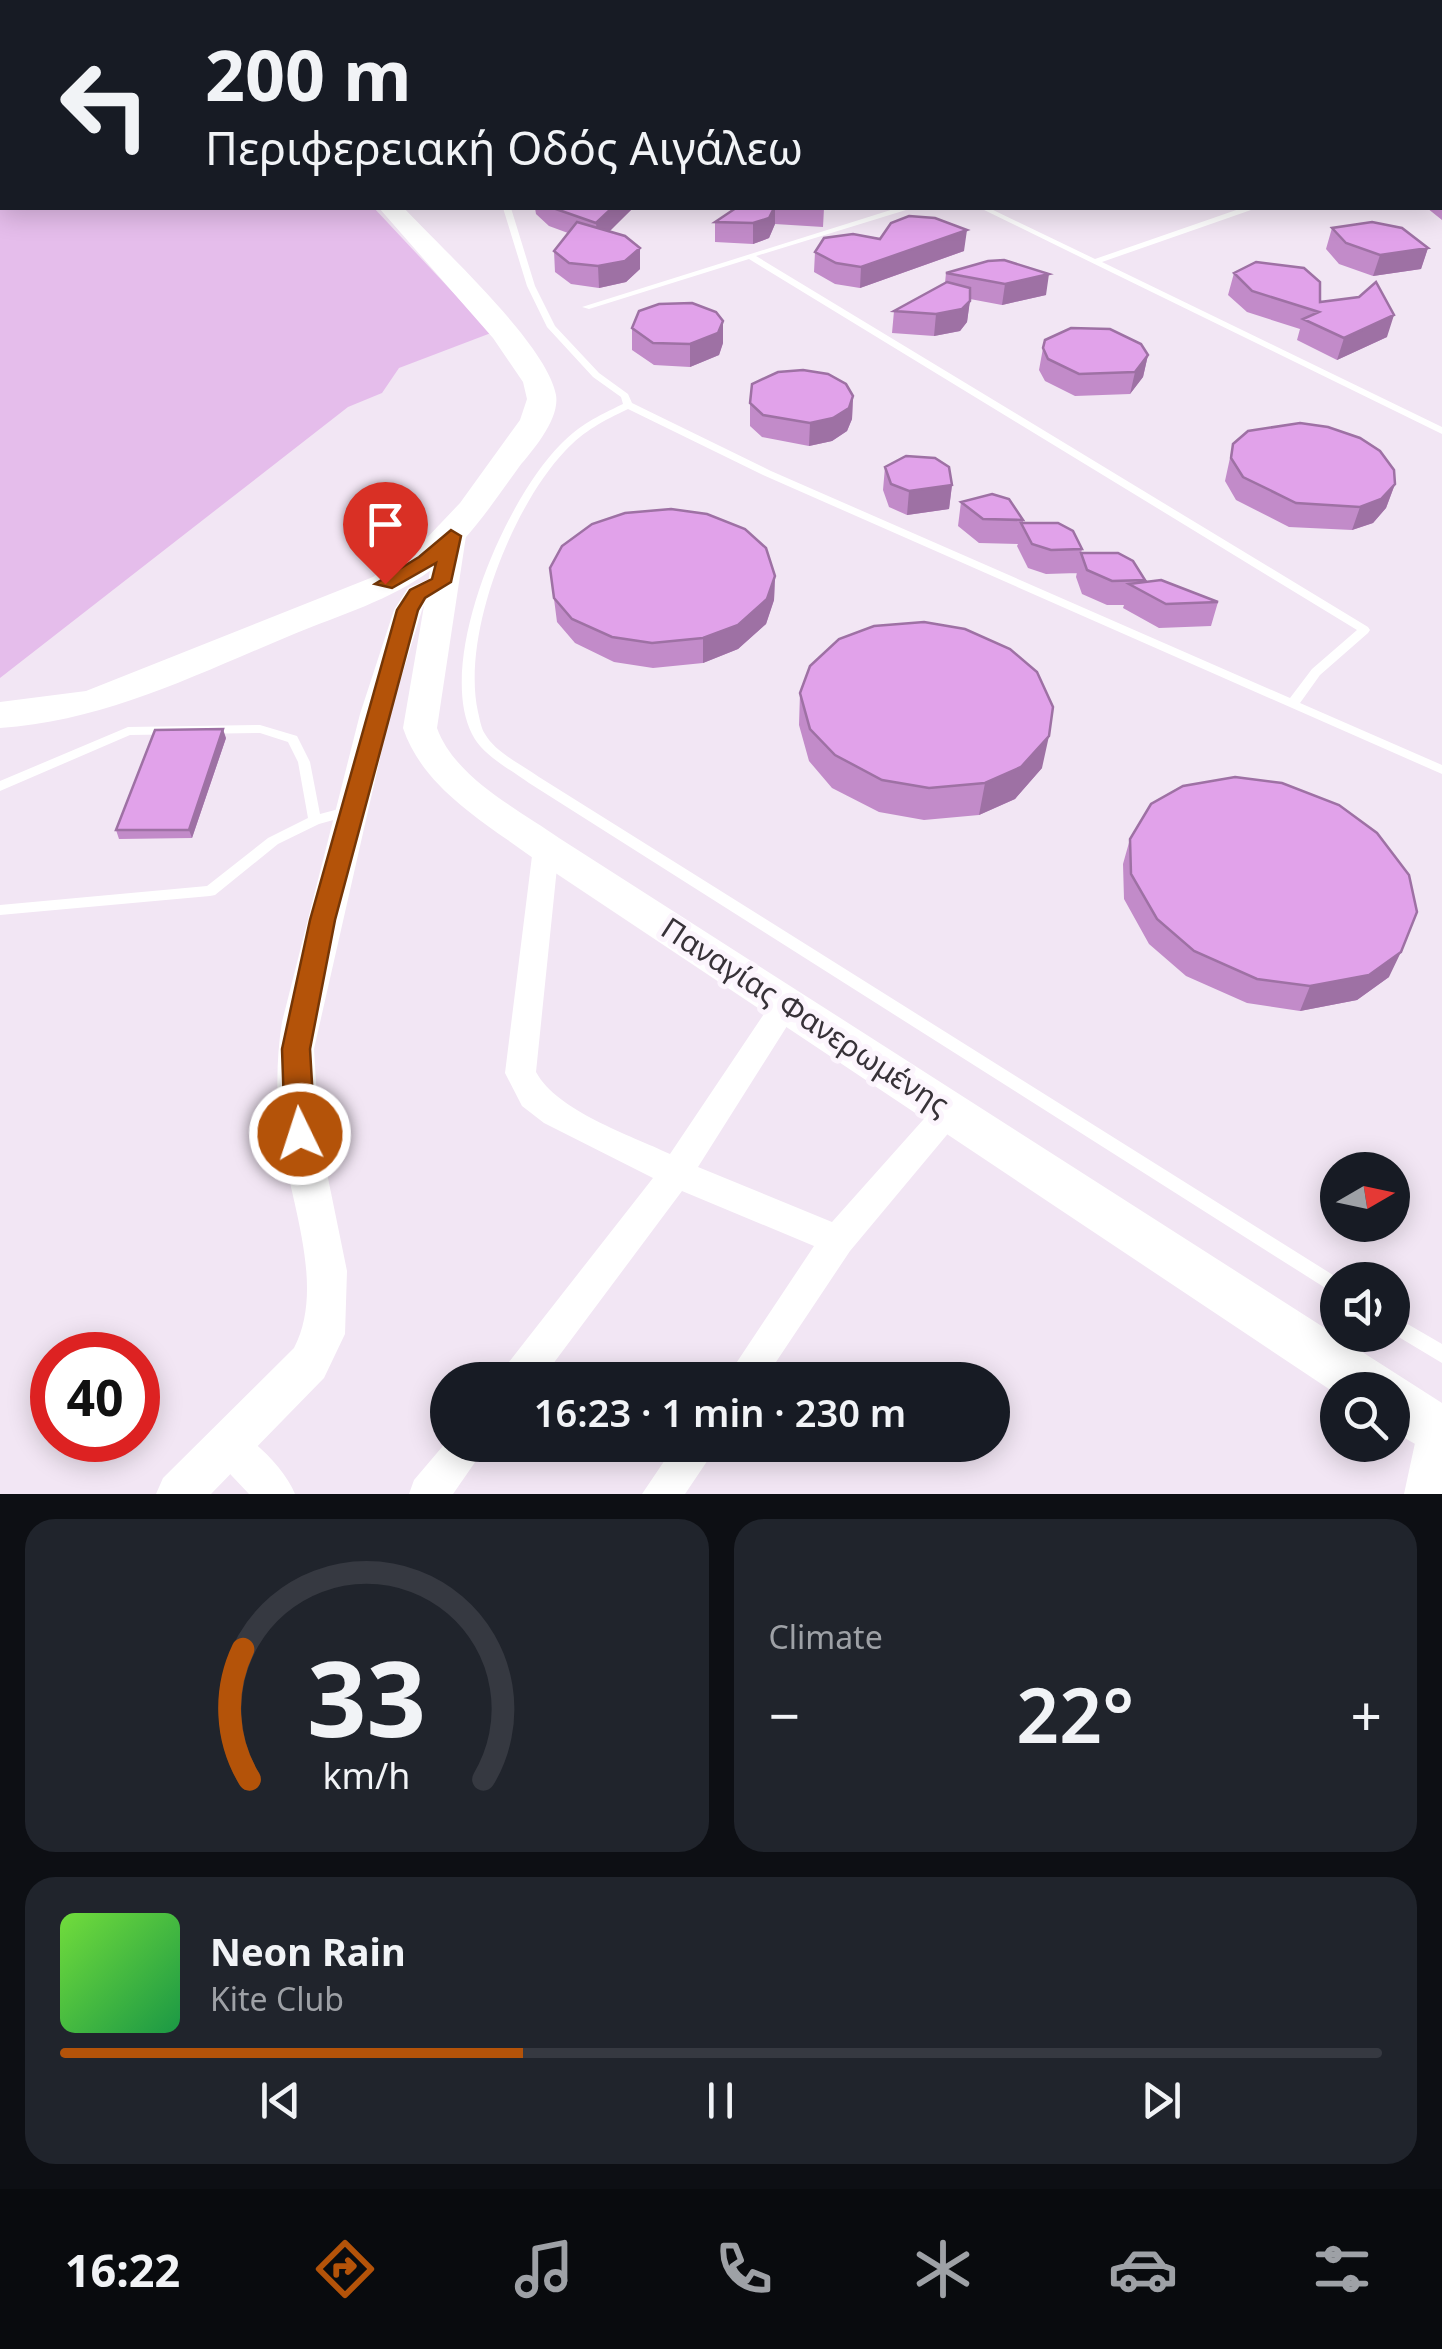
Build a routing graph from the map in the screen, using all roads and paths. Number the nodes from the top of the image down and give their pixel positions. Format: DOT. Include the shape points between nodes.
graph roads {
  1 [pos="392,210"];
  2 [pos="508,210"];
  3 [pos="898,210"];
  4 [pos="988,210"];
  5 [pos="1242,210"];
  6 [pos="750,256"];
  7 [pos="1095,262"];
  8 [pos="586,307"];
  9 [pos="628,405"];
  10 [pos="1442,431"];
  11 [pos="451,536"];
  12 [pos="441,582"];
  13 [pos="1292,703"];
  14 [pos="0,715"];
  15 [pos="1442,770"];
  16 [pos="0,786"];
  17 [pos="352,810"];
  18 [pos="315,820"];
  19 [pos="546,848"];
  20 [pos="0,910"];
  21 [pos="786,1004"];
  22 [pos="950,1112"];
  23 [pos="676,1173"];
  24 [pos="838,1240"];
  25 [pos="1320,1277"];
  26 [pos="1410,1334"];
  27 [pos="1442,1354"];
  28 [pos="532,1362"];
  29 [pos="755,1362"];
  30 [pos="1348,1372"];
  31 [pos="1423,1421"];
  32 [pos="228,1446"];
  33 [pos="454,1462"];
  34 [pos="686,1462"];
  35 [pos="178,1494"];
  36 [pos="276,1494"];
  37 [pos="428,1494"];
  38 [pos="661,1494"];
  39 [pos="1423,1494"];
  1 -- 11 [label="highway" via="514,342 541,387 542,402 526,434"];
  2 -- 9 [label="lane" via="551,327"];
  3 -- 6 [label="lane"];
  4 -- 7 [label="lane"];
  5 -- 7 [label="lane"];
  6 -- 8 [label="lane"];
  6 -- 13 [label="lane" via="1364,630"];
  7 -- 10 [label="lane"];
  9 -- 13 [label="lane"];
  9 -- 25 [label="lane" via="587,426 564,448 491,560 466,688 477,734 534,780"];
  11 -- 12 [label="main road, Παναγίας Φανερωμένης"];
  11 -- 14 [label="highway" via="426,561 385,584 136,686 80,706"];
  12 -- 17 [label="street" via="417,594 408,610"];
  12 -- 19 [label="main road, Παναγίας Φανερωμένης" via="422,744"];
  13 -- 15 [label="lane"];
  16 -- 18 [label="lane" via="128,731 260,729 293,739"];
  17 -- 18 [label="lane"];
  17 -- 32 [label="street" via="296,1049 300,1134 326,1271 324,1334 309,1363"];
  18 -- 20 [label="lane" via="242,862 210,890"];
  19 -- 21 [label="main road, Παναγίας Φανερωμένης"];
  19 -- 23 [label="street" via="520,1072 533,1097 555,1114"];
  21 -- 22 [label="main road, Παναγίας Φανερωμένης"];
  21 -- 23 [label="street"];
  22 -- 24 [label="street"];
  22 -- 30 [label="main road, Παναγίας Φανερωμένης"];
  23 -- 24 [label="street"];
  23 -- 28 [label="street"];
  24 -- 29 [label="street"];
  26 -- 27 [label="lane"];
  31 -- 39 [label="street"];
  32 -- 35 [label="street"];
  32 -- 36 [label="street"];
  33 -- 37 [label="street"];
  34 -- 38 [label="street"];
}
